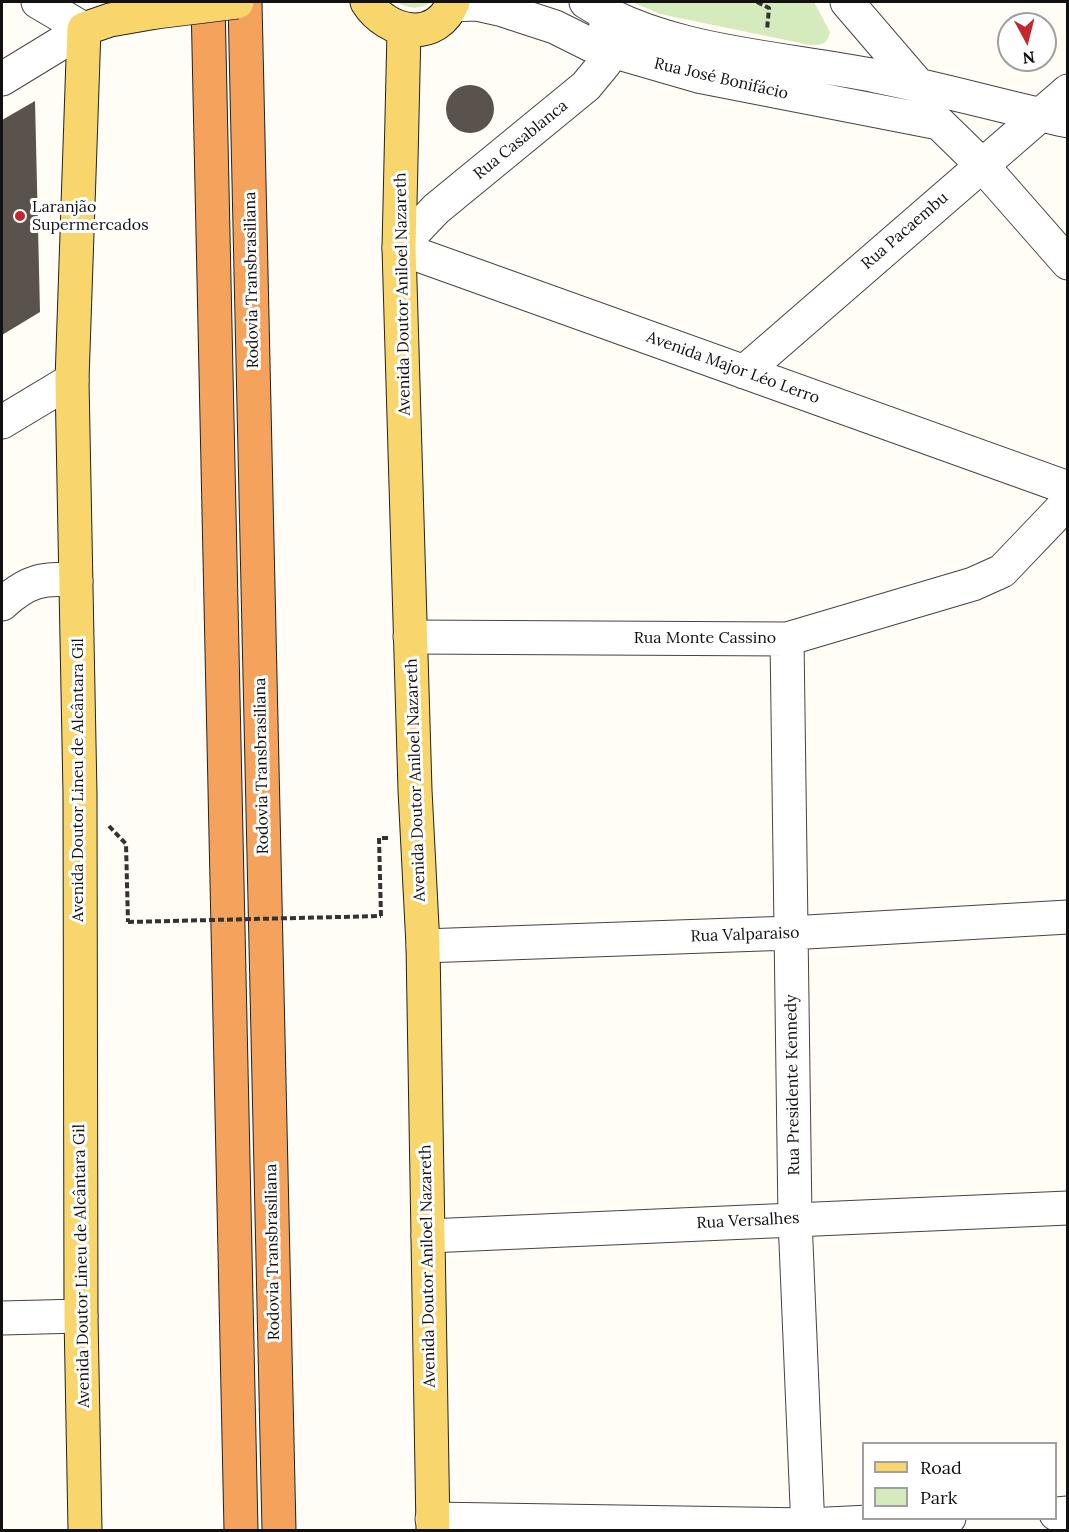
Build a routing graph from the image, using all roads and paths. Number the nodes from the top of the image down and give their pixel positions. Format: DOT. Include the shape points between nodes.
graph roads {
  1 [pos="38,2"];
  2 [pos="208,2"];
  3 [pos="237,2"];
  4 [pos="245,2"];
  5 [pos="367,2"];
  6 [pos="757,2"];
  7 [pos="453,3"];
  8 [pos="596,8"];
  9 [pos="852,8"];
  10 [pos="98,17"];
  11 [pos="404,30"];
  12 [pos="765,40"];
  13 [pos="607,51"];
  14 [pos="806,64"];
  15 [pos="2,79"];
  16 [pos="920,87"];
  17 [pos="1068,91"];
  18 [pos="1053,118"];
  19 [pos="981,164"];
  20 [pos="399,248"];
  21 [pos="1068,263"];
  22 [pos="744,372"];
  23 [pos="72,380"];
  24 [pos="2,422"];
  25 [pos="1068,488"];
  26 [pos="1068,502"];
  27 [pos="76,581"];
  28 [pos="2,604"];
  29 [pos="410,637"];
  30 [pos="787,639"];
  31 [pos="379,838"];
  32 [pos="126,844"];
  33 [pos="1060,912"];
  34 [pos="790,933"];
  35 [pos="423,946"];
  36 [pos="1068,1208"];
  37 [pos="795,1219"];
  38 [pos="428,1236"];
  39 [pos="81,1316"];
  40 [pos="2,1318"];
  41 [pos="921,1520"];
  42 [pos="433,1525"];
  43 [pos="808,1528"];
  44 [pos="85,1530"];
  45 [pos="241,1530"];
  46 [pos="279,1530"];
  1 -- 10 [label="street"];
  2 -- 45 [label="highway"];
  3 -- 10 [label="main road, bridge"];
  4 -- 46 [label="highway, Rodovia Transbrasiliana"];
  5 -- 11 [label="main road" via="383,22"];
  6 -- 12 [label="path" via="769,8"];
  7 -- 11 [label="main road" via="430,26"];
  7 -- 13 [label="street, Rua José Bonifácio" via="503,10 555,27"];
  8 -- 13 [label="street, Rua Casablanca"];
  8 -- 14 [label="street, Rua José Bonifácio" via="690,44"];
  9 -- 14 [label="street" via="857,33 851,44 841,52"];
  9 -- 16 [label="street"];
  10 -- 15 [label="street"];
  10 -- 23 [label="main road, Avenida Doutor Lineu de Alcântara Gil"];
  11 -- 20 [label="main road, Avenida Doutor Aniloel Nazareth"];
  13 -- 19 [label="street, Rua José Bonifácio" via="698,76 939,123"];
  13 -- 20 [label="street, Rua Casablanca" via="605,63 586,86 436,209"];
  14 -- 16 [label="street, Rua José Bonifácio"];
  16 -- 18 [label="street, Rua José Bonifácio"];
  17 -- 18 [label="street, Rua Pacaembu"];
  18 -- 19 [label="street, Rua Pacaembu"];
  19 -- 21 [label="street, Rua José Bonifácio"];
  19 -- 22 [label="street, Rua Pacaembu"];
  20 -- 22 [label="street, Avenida Major Léo Lerro"];
  20 -- 29 [label="main road, Avenida Doutor Aniloel Nazareth"];
  22 -- 25 [label="street, Avenida Major Léo Lerro"];
  23 -- 24 [label="street"];
  23 -- 27 [label="main road, Avenida Doutor Lineu de Alcântara Gil"];
  26 -- 30 [label="street, Rua Monte Cassino" via="1002,571 973,584"];
  27 -- 28 [label="street" via="53,578 30,584"];
  27 -- 39 [label="main road, Avenida Doutor Lineu de Alcântara Gil"];
  29 -- 30 [label="street, Rua Monte Cassino"];
  29 -- 35 [label="main road, Avenida Doutor Aniloel Nazareth"];
  30 -- 34 [label="street, Rua Presidente Kennedy"];
  31 -- 32 [label="path, bridge" via="381,916 128,922"];
  33 -- 34 [label="street, Rua Valparaiso"];
  34 -- 35 [label="street, Rua Valparaiso"];
  34 -- 37 [label="street, Rua Presidente Kennedy"];
  35 -- 38 [label="main road, Avenida Doutor Aniloel Nazareth"];
  36 -- 37 [label="street, Rua Versalhes"];
  37 -- 38 [label="street, Rua Versalhes"];
  37 -- 43 [label="street, Rua Presidente Kennedy"];
  38 -- 42 [label="main road, Avenida Doutor Aniloel Nazareth"];
  39 -- 40 [label="street"];
  39 -- 44 [label="main road, Avenida Doutor Lineu de Alcântara Gil"];
  41 -- 43 [label="street"];
  42 -- 43 [label="street"];
}
